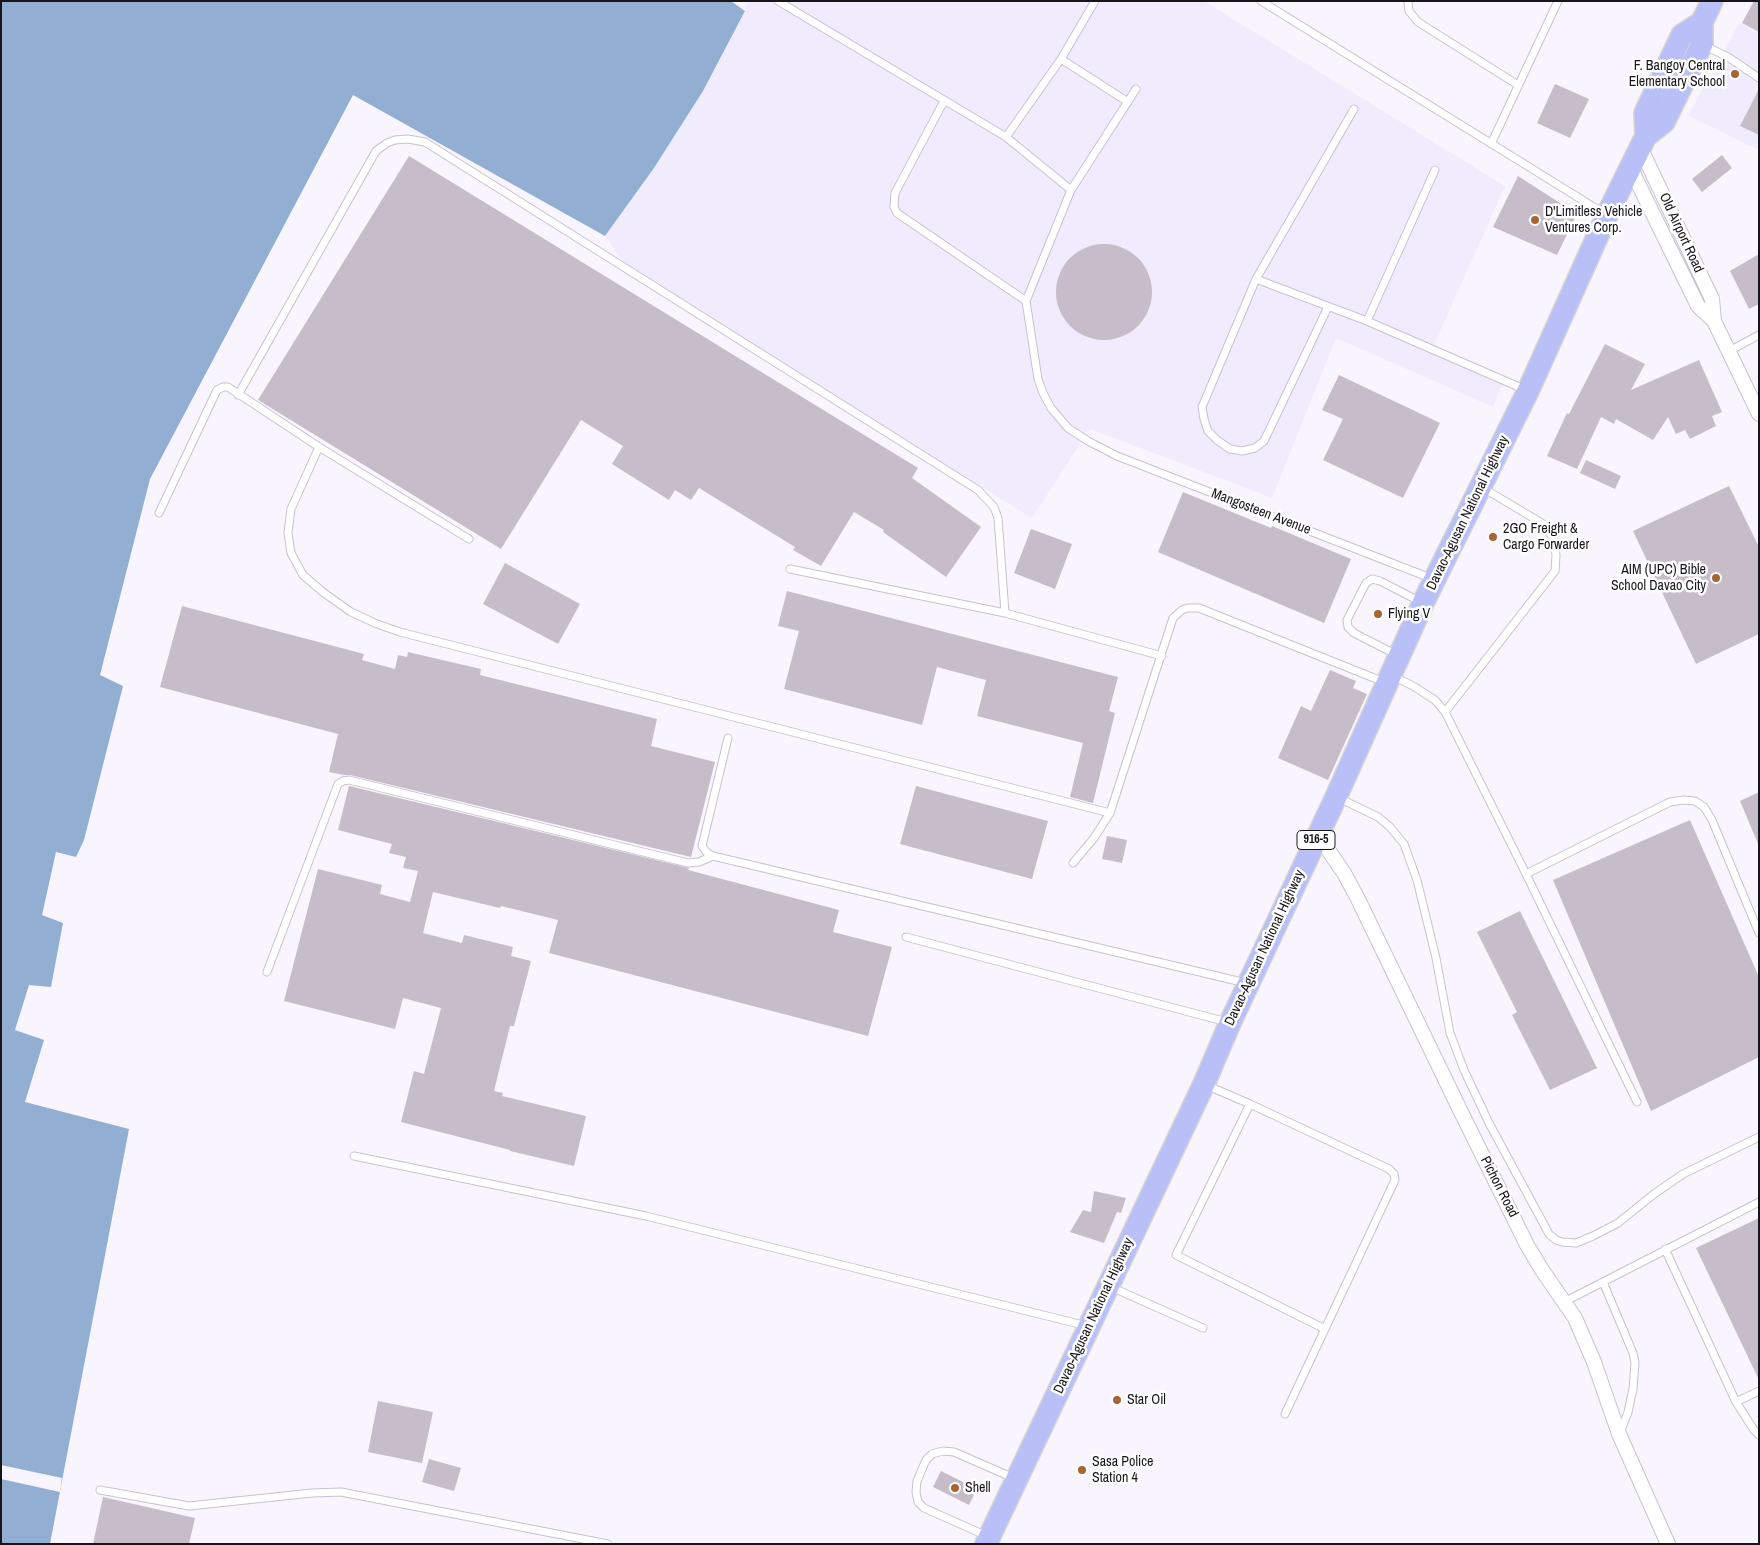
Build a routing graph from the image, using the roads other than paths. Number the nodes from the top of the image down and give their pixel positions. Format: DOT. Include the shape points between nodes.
graph roads {
  1 [pos="1095,1"];
  2 [pos="1261,1"];
  3 [pos="1408,1"];
  4 [pos="1558,1"];
  5 [pos="1712,1"];
  6 [pos="780,3"];
  7 [pos="1694,36"];
  8 [pos="1061,59"];
  9 [pos="1759,78"];
  10 [pos="1518,84"];
  11 [pos="1136,89"];
  12 [pos="944,101"];
  13 [pos="1128,102"];
  14 [pos="1354,109"];
  15 [pos="1006,137"];
  16 [pos="1643,141"];
  17 [pos="1491,144"];
  18 [pos="1630,167"];
  19 [pos="1435,170"];
  20 [pos="1071,190"];
  21 [pos="1607,215"];
  22 [pos="1256,280"];
  23 [pos="1026,301"];
  24 [pos="1328,307"];
  25 [pos="1367,321"];
  26 [pos="1714,321"];
  27 [pos="1759,335"];
  28 [pos="1729,351"];
  29 [pos="1528,390"];
  30 [pos="238,395"];
  31 [pos="1759,414"];
  32 [pos="319,447"];
  33 [pos="1481,487"];
  34 [pos="159,513"];
  35 [pos="469,539"];
  36 [pos="790,569"];
  37 [pos="1436,580"];
  38 [pos="1423,603"];
  39 [pos="1005,613"];
  40 [pos="1162,656"];
  41 [pos="1400,656"];
  42 [pos="1390,680"];
  43 [pos="1445,712"];
  44 [pos="728,738"];
  45 [pos="1336,797"];
  46 [pos="1110,813"];
  47 [pos="1318,835"];
  48 [pos="713,856"];
  49 [pos="1073,863"];
  50 [pos="1526,874"];
  51 [pos="1759,933"];
  52 [pos="906,937"];
  53 [pos="267,972"];
  54 [pos="1248,983"];
  55 [pos="1230,1023"];
  56 [pos="1204,1084"];
  57 [pos="1637,1102"];
  58 [pos="1250,1104"];
  59 [pos="1759,1137"];
  60 [pos="354,1156"];
  61 [pos="1759,1202"];
  62 [pos="1664,1250"];
  63 [pos="1603,1282"];
  64 [pos="1108,1286"];
  65 [pos="1564,1302"];
  66 [pos="1089,1326"];
  67 [pos="1203,1328"];
  68 [pos="1325,1329"];
  69 [pos="1759,1391"];
  70 [pos="1736,1402"];
  71 [pos="1285,1414"];
  72 [pos="1619,1434"];
  73 [pos="1759,1435"];
  74 [pos="1016,1479"];
  75 [pos="100,1490"];
  76 [pos="987,1540"];
  77 [pos="608,1544"];
  78 [pos="1668,1544"];
  1 -- 8 [label="lane"];
  2 -- 17 [label="lane"];
  3 -- 10 [label="lane" via="1409,11 1418,22"];
  4 -- 10 [label="lane"];
  5 -- 7 [label="main road, Davao-Agusan National Highway / 916-5"];
  6 -- 12 [label="lane"];
  7 -- 9 [label="lane"];
  7 -- 16 [label="main road, Davao-Agusan National Highway / 916-5" via="1664,122"];
  8 -- 13 [label="lane"];
  8 -- 15 [label="lane"];
  10 -- 17 [label="lane"];
  11 -- 13 [label="lane"];
  12 -- 15 [label="lane"];
  12 -- 23 [label="lane" via="895,193 894,207 897,213"];
  13 -- 20 [label="lane"];
  14 -- 22 [label="lane"];
  15 -- 20 [label="lane"];
  16 -- 18 [label="main road, Davao-Agusan National Highway / 916-5"];
  16 -- 26 [label="street, Old Airport Road" via="1712,299"];
  17 -- 21 [label="lane"];
  18 -- 21 [label="main road, Davao-Agusan National Highway / 916-5"];
  18 -- 26 [label="street, Old Airport Road" via="1698,306"];
  19 -- 25 [label="lane"];
  20 -- 23 [label="lane"];
  21 -- 29 [label="main road, Davao-Agusan National Highway / 916-5"];
  22 -- 24 [label="lane"];
  22 -- 24 [label="lane" via="1202,407 1208,431 1230,448 1242,451 1255,448 1264,441"];
  23 -- 37 [label="lane, Mangosteen Avenue" via="1038,379 1058,418 1068,428 1117,456"];
  24 -- 25 [label="lane"];
  25 -- 29 [label="lane"];
  26 -- 28 [label="street, Old Airport Road"];
  27 -- 28 [label="lane"];
  28 -- 31 [label="street, Old Airport Road"];
  29 -- 33 [label="main road, Davao-Agusan National Highway / 916-5"];
  30 -- 32 [label="lane"];
  30 -- 34 [label="lane" via="228,388 217,390"];
  30 -- 39 [label="lane" via="376,152 395,140 425,142 978,490 994,507 998,518"];
  32 -- 35 [label="lane"];
  32 -- 46 [label="lane" via="291,509 290,553 303,575 351,612 419,637"];
  33 -- 37 [label="main road, Davao-Agusan National Highway / 916-5"];
  33 -- 43 [label="lane" via="1545,525 1554,540 1555,572"];
  36 -- 39 [label="lane"];
  37 -- 38 [label="main road, Davao-Agusan National Highway / 916-5"];
  38 -- 41 [label="main road, Davao-Agusan National Highway / 916-5"];
  38 -- 41 [label="lane" via="1372,579 1366,582 1347,620 1354,633"];
  39 -- 40 [label="lane"];
  40 -- 42 [label="lane" via="1173,618 1182,610 1199,608"];
  40 -- 46 [label="lane"];
  41 -- 42 [label="main road, Davao-Agusan National Highway / 916-5"];
  42 -- 43 [label="lane" via="1413,686 1435,700"];
  42 -- 45 [label="main road, Davao-Agusan National Highway / 916-5"];
  43 -- 50 [label="lane"];
  44 -- 48 [label="lane" via="702,846"];
  45 -- 47 [label="main road, Davao-Agusan National Highway / 916-5"];
  45 -- 59 [label="lane" via="1378,817 1404,844 1417,880 1436,958 1450,1033 1464,1070 1549,1234 1556,1240 1576,1243 1602,1232 1683,1174"];
  46 -- 49 [label="lane"];
  47 -- 54 [label="main road, Davao-Agusan National Highway / 916-5"];
  47 -- 65 [label="street, Pichon Road" via="1358,899 1528,1245"];
  48 -- 53 [label="lane" via="688,863 343,781 338,784"];
  48 -- 54 [label="lane"];
  50 -- 51 [label="lane" via="1670,802 1695,801 1704,807 1712,820"];
  50 -- 57 [label="lane"];
  52 -- 55 [label="lane"];
  54 -- 55 [label="main road, Davao-Agusan National Highway / 916-5"];
  55 -- 56 [label="main road, Davao-Agusan National Highway / 916-5"];
  56 -- 58 [label="lane"];
  56 -- 64 [label="main road, Davao-Agusan National Highway / 916-5"];
  58 -- 68 [label="lane" via="1394,1174 1395,1180"];
  58 -- 68 [label="lane" via="1176,1255"];
  60 -- 66 [label="lane" via="646,1216"];
  61 -- 62 [label="lane"];
  62 -- 63 [label="lane"];
  62 -- 70 [label="lane"];
  63 -- 65 [label="lane"];
  63 -- 72 [label="lane" via="1635,1362 1628,1412"];
  64 -- 66 [label="main road, Davao-Agusan National Highway / 916-5"];
  64 -- 67 [label="lane"];
  65 -- 72 [label="street, Pichon Road" via="1587,1345"];
  66 -- 74 [label="main road, Davao-Agusan National Highway / 916-5"];
  68 -- 71 [label="lane"];
  69 -- 70 [label="lane"];
  70 -- 73 [label="lane"];
  72 -- 78 [label="street, Pichon Road"];
  74 -- 76 [label="main road, Davao-Agusan National Highway / 916-5"];
  74 -- 76 [label="lane" via="954,1452 938,1452 926,1460 917,1481 918,1502"];
  75 -- 77 [label="lane" via="189,1506 341,1492"];
}
